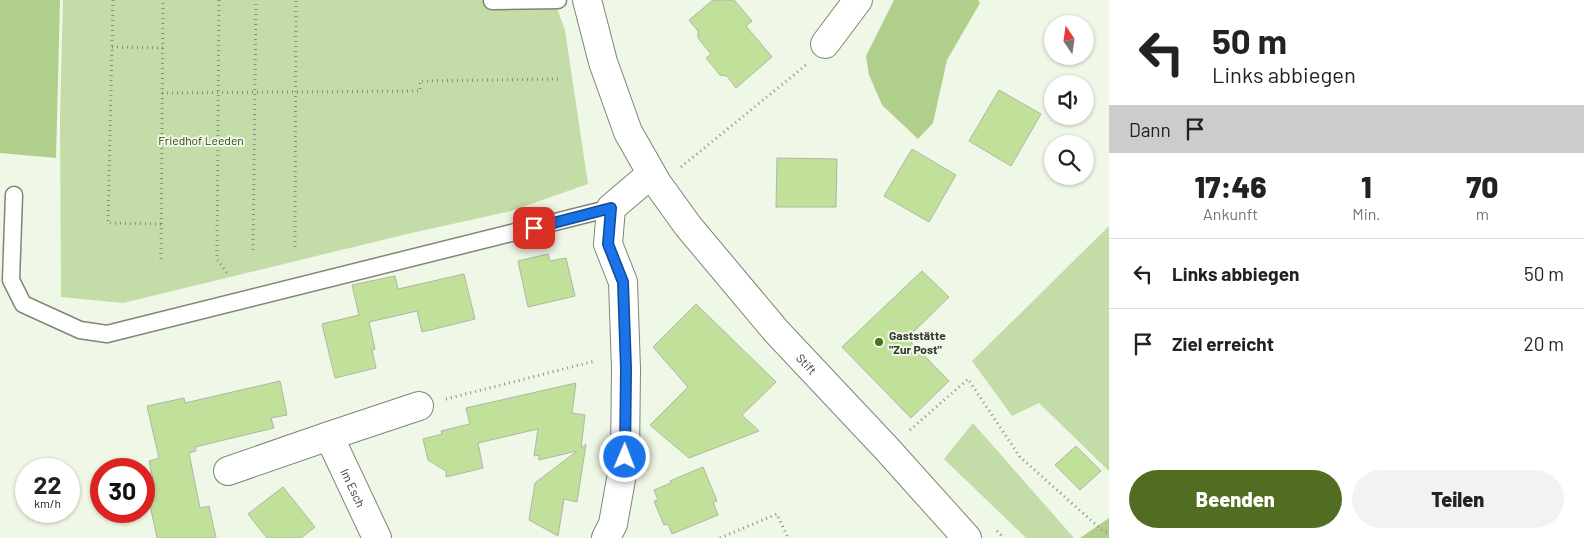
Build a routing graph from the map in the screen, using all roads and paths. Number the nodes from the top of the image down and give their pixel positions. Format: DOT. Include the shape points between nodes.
graph roads {
  1 [pos="114,0"];
  2 [pos="163,0"];
  3 [pos="219,0"];
  4 [pos="256,0"];
  5 [pos="296,0"];
  6 [pos="558,0"];
  7 [pos="587,0"];
  8 [pos="858,0"];
  9 [pos="492,1"];
  10 [pos="825,44"];
  11 [pos="112,47"];
  12 [pos="163,48"];
  13 [pos="559,79"];
  14 [pos="255,92"];
  15 [pos="296,92"];
  16 [pos="162,93"];
  17 [pos="218,93"];
  18 [pos="654,179"];
  19 [pos="14,195"];
  20 [pos="611,208"];
  21 [pos="161,224"];
  22 [pos="295,248"];
  23 [pos="253,250"];
  24 [pos="161,259"];
  25 [pos="229,276"];
  26 [pos="626,353"];
  27 [pos="419,406"];
  28 [pos="329,436"];
  29 [pos="887,449"];
  30 [pos="228,471"];
  31 [pos="1109,533"];
  32 [pos="376,538"];
  33 [pos="606,538"];
  34 [pos="720,538"];
  35 [pos="788,538"];
  36 [pos="968,538"];
  1 -- 11 [label="path"];
  2 -- 12 [label="path"];
  3 -- 17 [label="path"];
  4 -- 14 [label="path"];
  5 -- 15 [label="path"];
  6 -- 9 [label="lane"];
  7 -- 18 [label="street, Stift" via="603,62 628,132"];
  8 -- 10 [label="street"];
  10 -- 18 [label="path" via="798,72 682,166"];
  11 -- 12 [label="path"];
  11 -- 21 [label="path" via="108,223"];
  12 -- 16 [label="path"];
  13 -- 15 [label="path" via="420,81 420,90"];
  14 -- 15 [label="path"];
  14 -- 17 [label="path"];
  14 -- 23 [label="path"];
  15 -- 22 [label="path"];
  16 -- 17 [label="path"];
  16 -- 21 [label="path"];
  17 -- 25 [label="path" via="217,259"];
  18 -- 20 [label="street"];
  18 -- 29 [label="street, Stift" via="688,226 776,331"];
  19 -- 20 [label="lane" via="10,280 23,304 80,330 108,334"];
  20 -- 26 [label="street" via="608,244 623,282"];
  21 -- 24 [label="path"];
  26 -- 27 [label="path"];
  26 -- 33 [label="street" via="625,457 613,524"];
  27 -- 28 [label="street"];
  28 -- 30 [label="street"];
  28 -- 32 [label="street, Im Esch"];
  29 -- 31 [label="path" via="968,379 1020,457 1102,531"];
  29 -- 36 [label="street, Stift"];
  34 -- 35 [label="path" via="777,514"];
}
